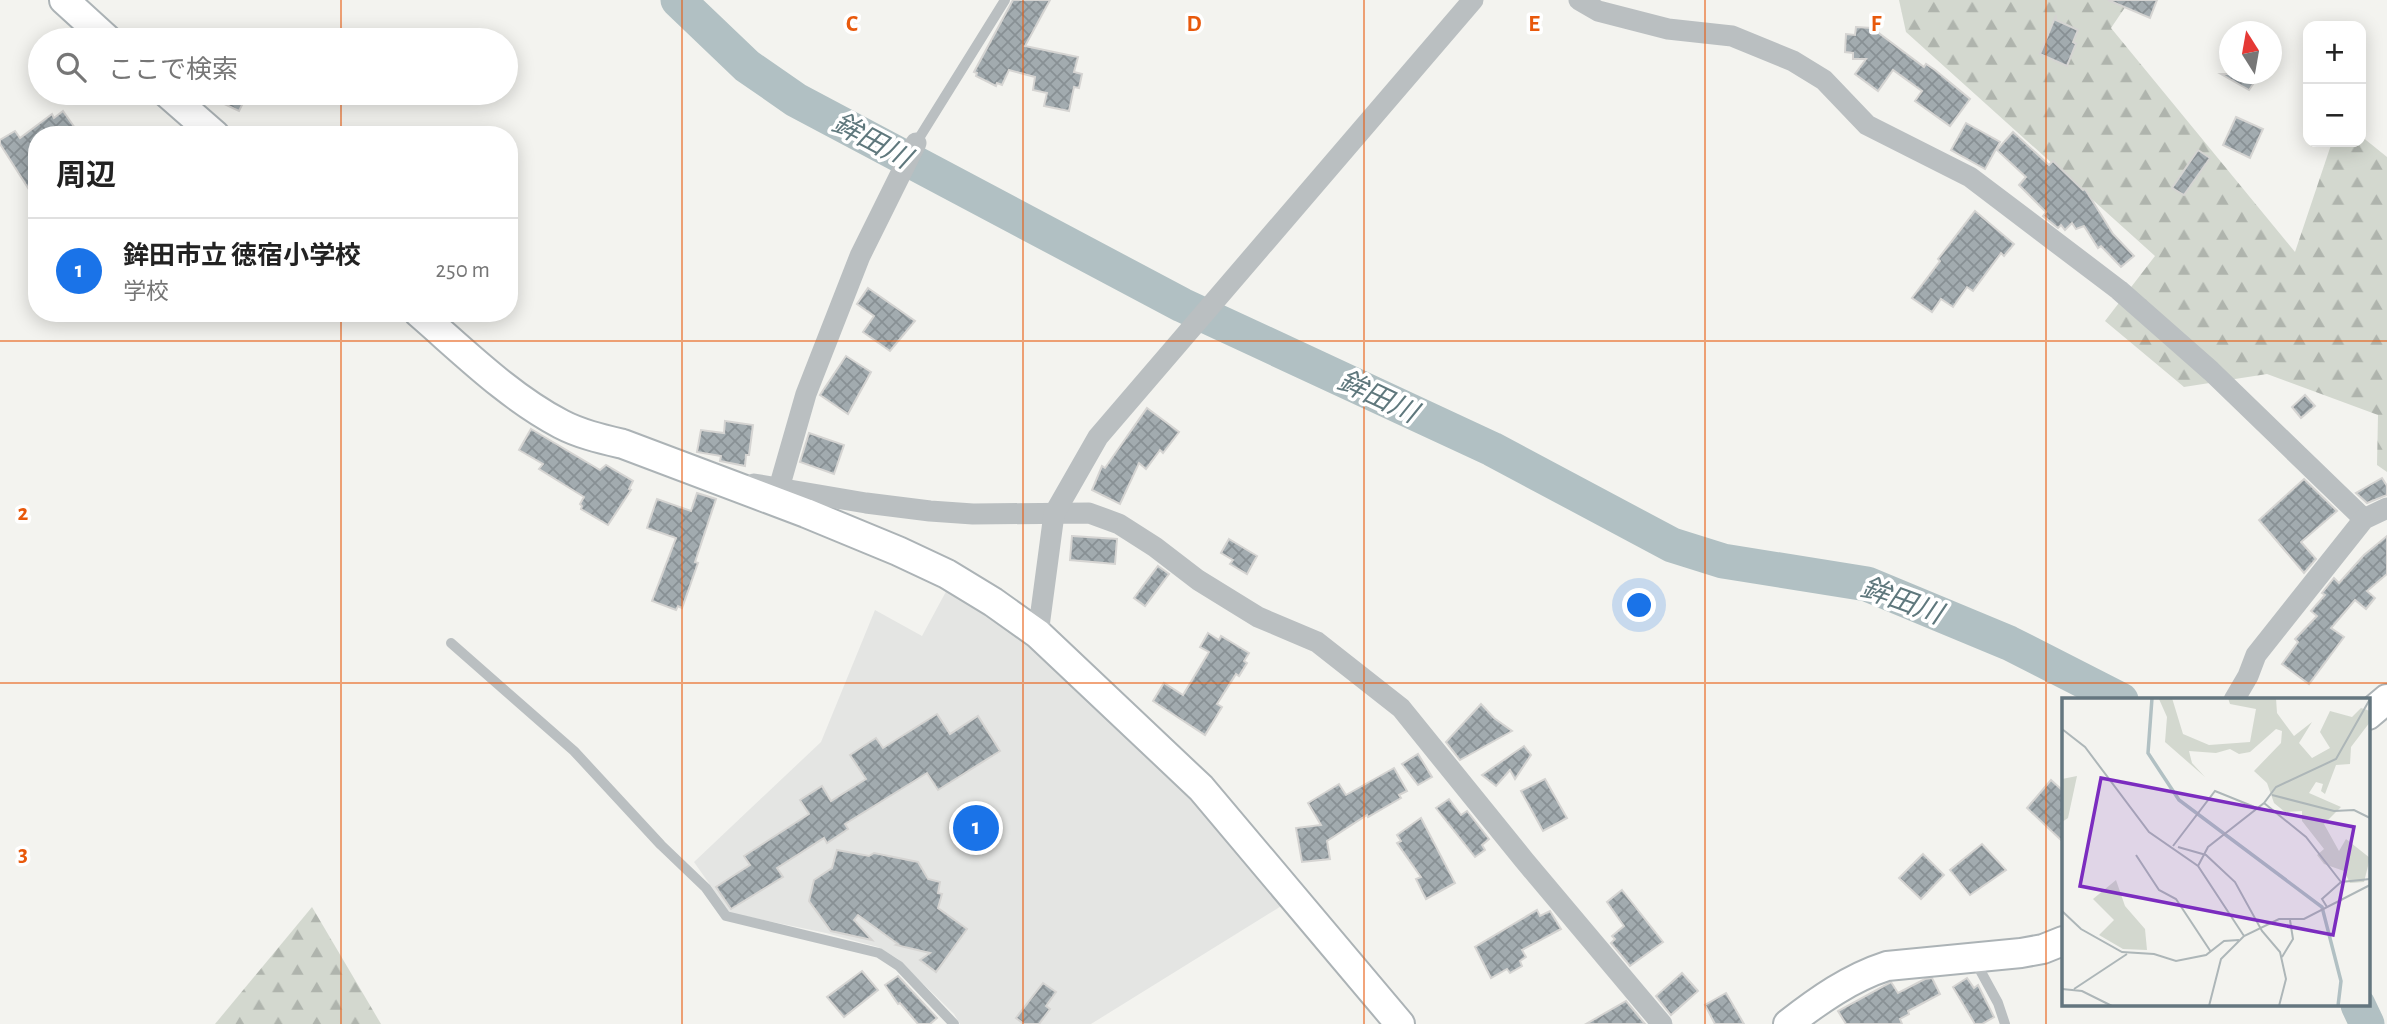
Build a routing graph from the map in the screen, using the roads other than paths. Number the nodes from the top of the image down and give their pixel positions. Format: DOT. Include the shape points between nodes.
graph roads {
  1 [pos="64,0"];
  2 [pos="1005,0"];
  3 [pos="1473,0"];
  4 [pos="1579,0"];
  5 [pos="95,28"];
  6 [pos="181,105"];
  7 [pos="205,126"];
  8 [pos="916,143"];
  9 [pos="430,322"];
  10 [pos="714,479"];
  11 [pos="779,488"];
  12 [pos="2387,508"];
  13 [pos="1054,514"];
  14 [pos="2364,520"];
  15 [pos="1038,634"];
  16 [pos="451,643"];
  17 [pos="2235,698"];
  18 [pos="2387,699"];
  19 [pos="2370,713"];
  20 [pos="2062,941"];
  21 [pos="1974,959"];
  22 [pos="954,1024"];
  23 [pos="1400,1024"];
  24 [pos="1662,1024"];
  25 [pos="1788,1024"];
  26 [pos="2005,1024"];
  1 -- 5 [label="street"];
  2 -- 8 [label="lane"];
  3 -- 13 [label="street" via="1098,437"];
  4 -- 14 [label="street" via="1598,11 1668,29 1732,36 1793,61 1824,80 1867,125 1970,177 2130,299"];
  6 -- 7 [label="street"];
  8 -- 11 [label="street" via="860,256 806,394"];
  9 -- 10 [label="street" via="510,390 563,425"];
  10 -- 11 [label="street"];
  10 -- 15 [label="street" via="817,517 947,574"];
  11 -- 13 [label="street" via="930,511"];
  12 -- 14 [label="street"];
  13 -- 15 [label="street"];
  13 -- 24 [label="street" via="1089,513 1119,524 1258,617 1317,642 1401,708"];
  14 -- 17 [label="street" via="2256,655"];
  15 -- 23 [label="street" via="1201,788"];
  16 -- 22 [label="lane" via="574,751 706,888 726,916 880,953 899,966"];
  18 -- 19 [label="street"];
  20 -- 21 [label="street" via="2043,949"];
  21 -- 25 [label="street" via="1887,966 1839,987"];
  21 -- 26 [label="lane"];
}
